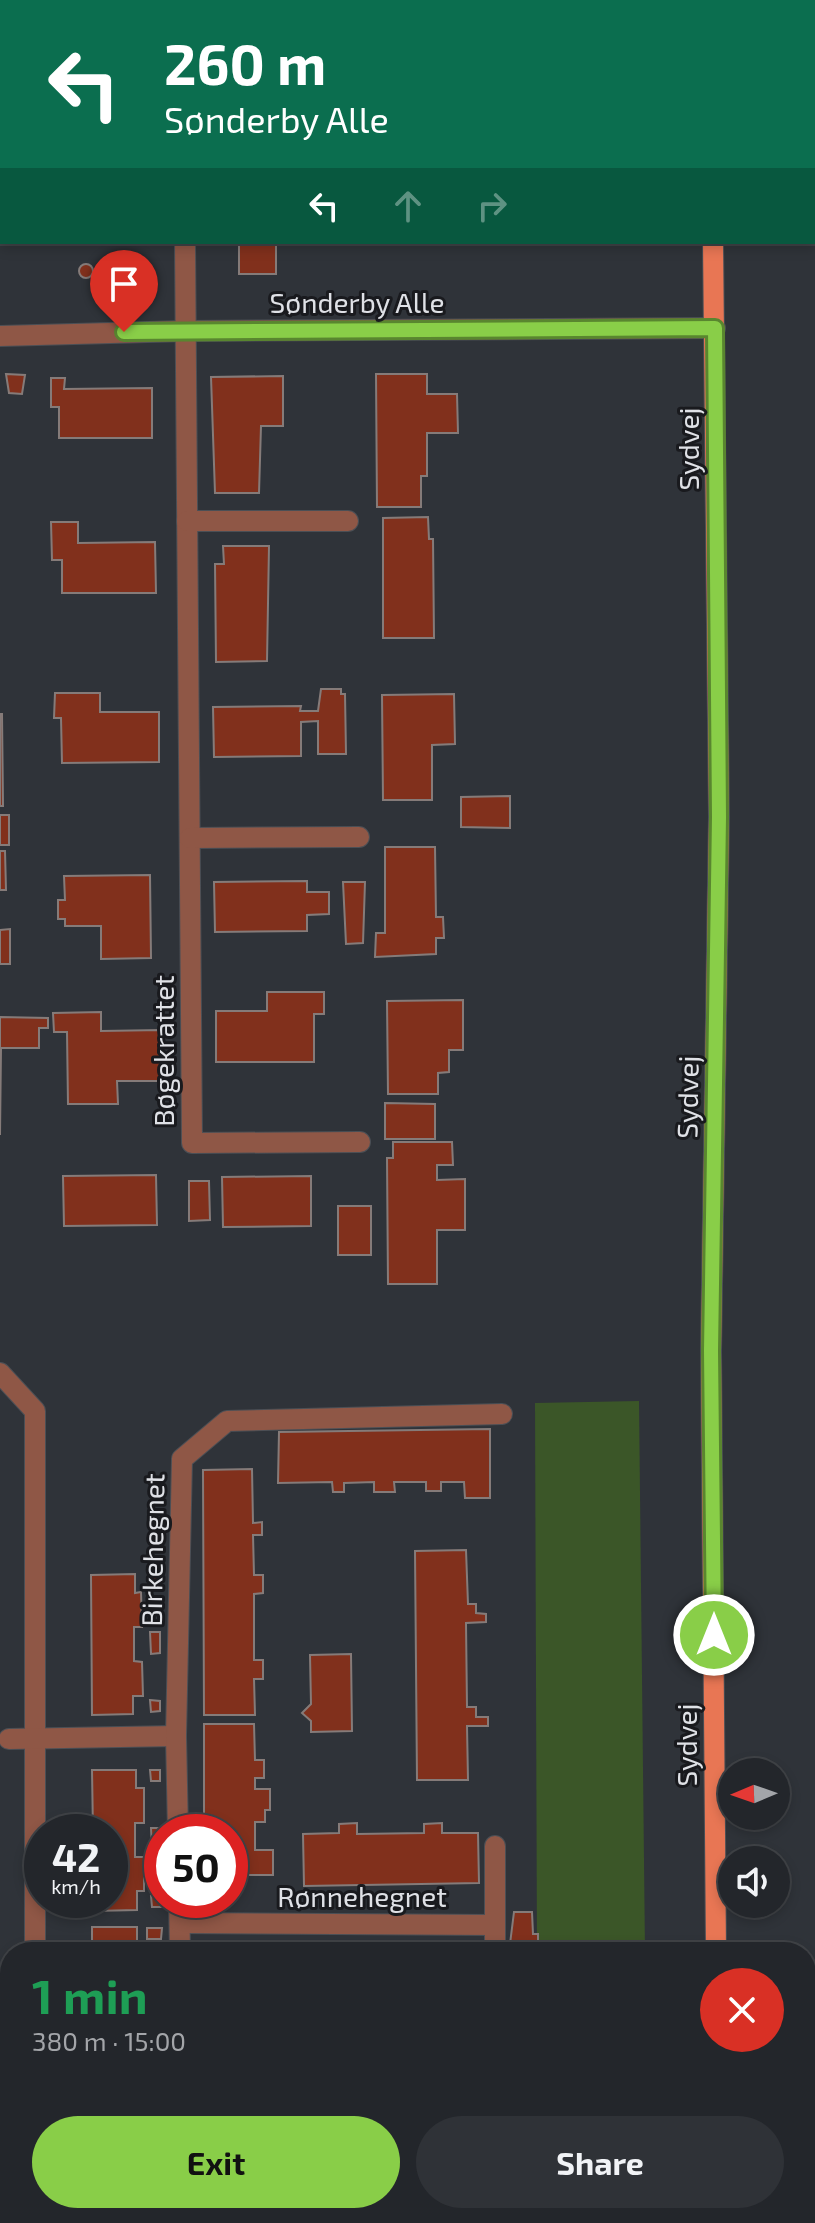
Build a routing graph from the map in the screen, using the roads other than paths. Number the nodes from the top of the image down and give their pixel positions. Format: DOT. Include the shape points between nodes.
graph roads {
  1 [pos="185,244"];
  2 [pos="713,244"];
  3 [pos="715,328"];
  4 [pos="185,331"];
  5 [pos="0,336"];
  6 [pos="187,521"];
  7 [pos="348,521"];
  8 [pos="359,837"];
  9 [pos="190,838"];
  10 [pos="360,1142"];
  11 [pos="0,1373"];
  12 [pos="502,1414"];
  13 [pos="176,1736"];
  14 [pos="9,1739"];
  15 [pos="34,1739"];
  16 [pos="178,1814"];
  17 [pos="495,1846"];
  18 [pos="180,1918"];
  19 [pos="180,1923"];
  20 [pos="495,1925"];
  21 [pos="35,1942"];
  22 [pos="180,1942"];
  23 [pos="495,1942"];
  24 [pos="716,1942"];
  1 -- 4 [label="street, Bøgekrattet"];
  2 -- 3 [label="main road, Sydvej"];
  3 -- 4 [label="street, Sønderby Alle"];
  3 -- 24 [label="main road, Sydvej" via="719,817 711,1351"];
  4 -- 5 [label="street, Sønderby Alle"];
  4 -- 6 [label="street, Bøgekrattet"];
  6 -- 7 [label="street"];
  6 -- 9 [label="street, Bøgekrattet"];
  8 -- 9 [label="street"];
  9 -- 10 [label="street, Bøgekrattet" via="192,1143"];
  11 -- 15 [label="street" via="35,1411"];
  12 -- 13 [label="street, Birkehegnet" via="227,1421 182,1459"];
  13 -- 15 [label="street"];
  13 -- 16 [label="street, Birkehegnet"];
  14 -- 15 [label="street"];
  15 -- 21 [label="street"];
  17 -- 20 [label="street"];
  18 -- 19 [label="street"];
  19 -- 20 [label="street, Rønnehegnet"];
  19 -- 22 [label="street"];
  20 -- 23 [label="street"];
}
